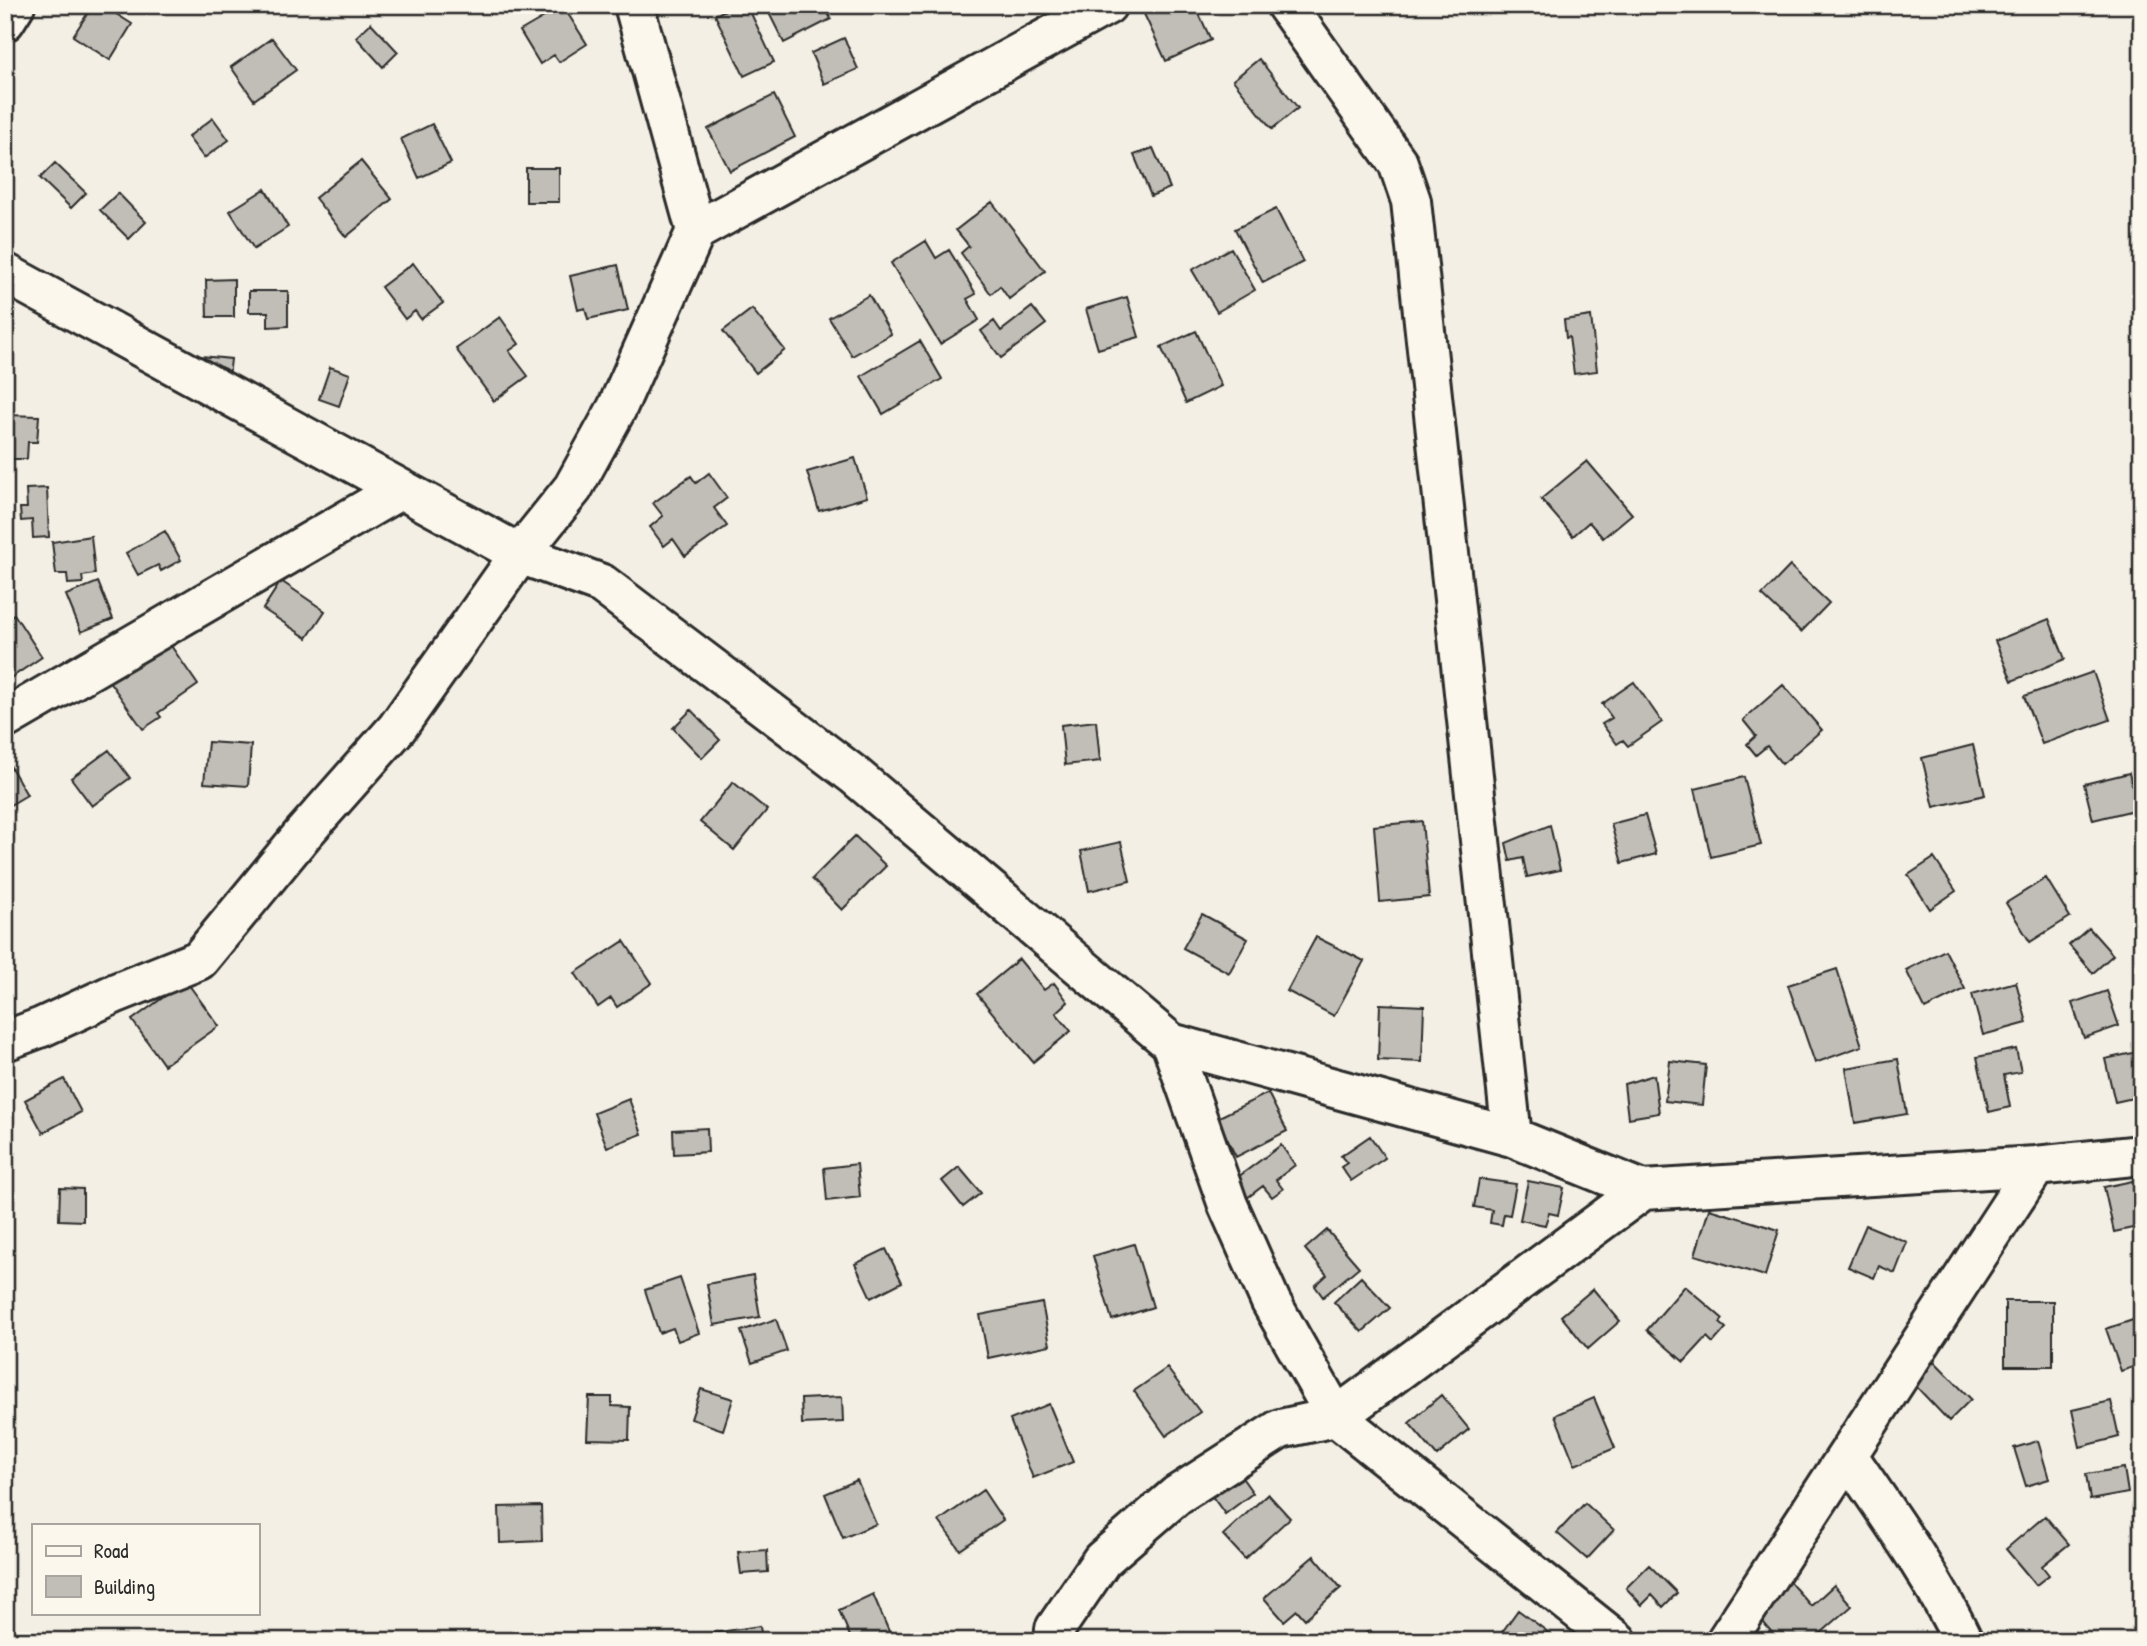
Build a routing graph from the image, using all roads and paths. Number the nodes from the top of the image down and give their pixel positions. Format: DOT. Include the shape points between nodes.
graph roads {
  1 [pos="15,5"];
  2 [pos="634,5"];
  3 [pos="1107,5"];
  4 [pos="1286,5"];
  5 [pos="5,20"];
  6 [pos="696,231"];
  7 [pos="5,273"];
  8 [pos="401,489"];
  9 [pos="520,554"];
  10 [pos="5,719"];
  11 [pos="5,1041"];
  12 [pos="1171,1044"];
  13 [pos="1512,1137"];
  14 [pos="2142,1154"];
  15 [pos="2036,1166"];
  16 [pos="1643,1190"];
  17 [pos="1336,1417"];
  18 [pos="1848,1456"];
  19 [pos="1054,1641"];
  20 [pos="1617,1641"];
  21 [pos="1726,1641"];
  22 [pos="1963,1641"];
  1 -- 5 [label="street"];
  2 -- 6 [label="street"];
  3 -- 6 [label="street"];
  4 -- 13 [label="street" via="1398,163 1411,201"];
  6 -- 9 [label="street" via="611,419 573,488"];
  7 -- 8 [label="street"];
  8 -- 9 [label="street"];
  8 -- 10 [label="street"];
  9 -- 11 [label="street" via="397,728 199,960"];
  9 -- 12 [label="street" via="612,592 854,775"];
  12 -- 13 [label="street"];
  12 -- 17 [label="street" via="1228,1205 1271,1302"];
  13 -- 16 [label="street"];
  14 -- 15 [label="street"];
  15 -- 16 [label="street"];
  15 -- 18 [label="street"];
  16 -- 17 [label="street"];
  17 -- 19 [label="street" via="1280,1429 1177,1495 1102,1560 1055,1629"];
  17 -- 20 [label="street"];
  18 -- 21 [label="street"];
  18 -- 22 [label="street" via="1905,1540"];
}
